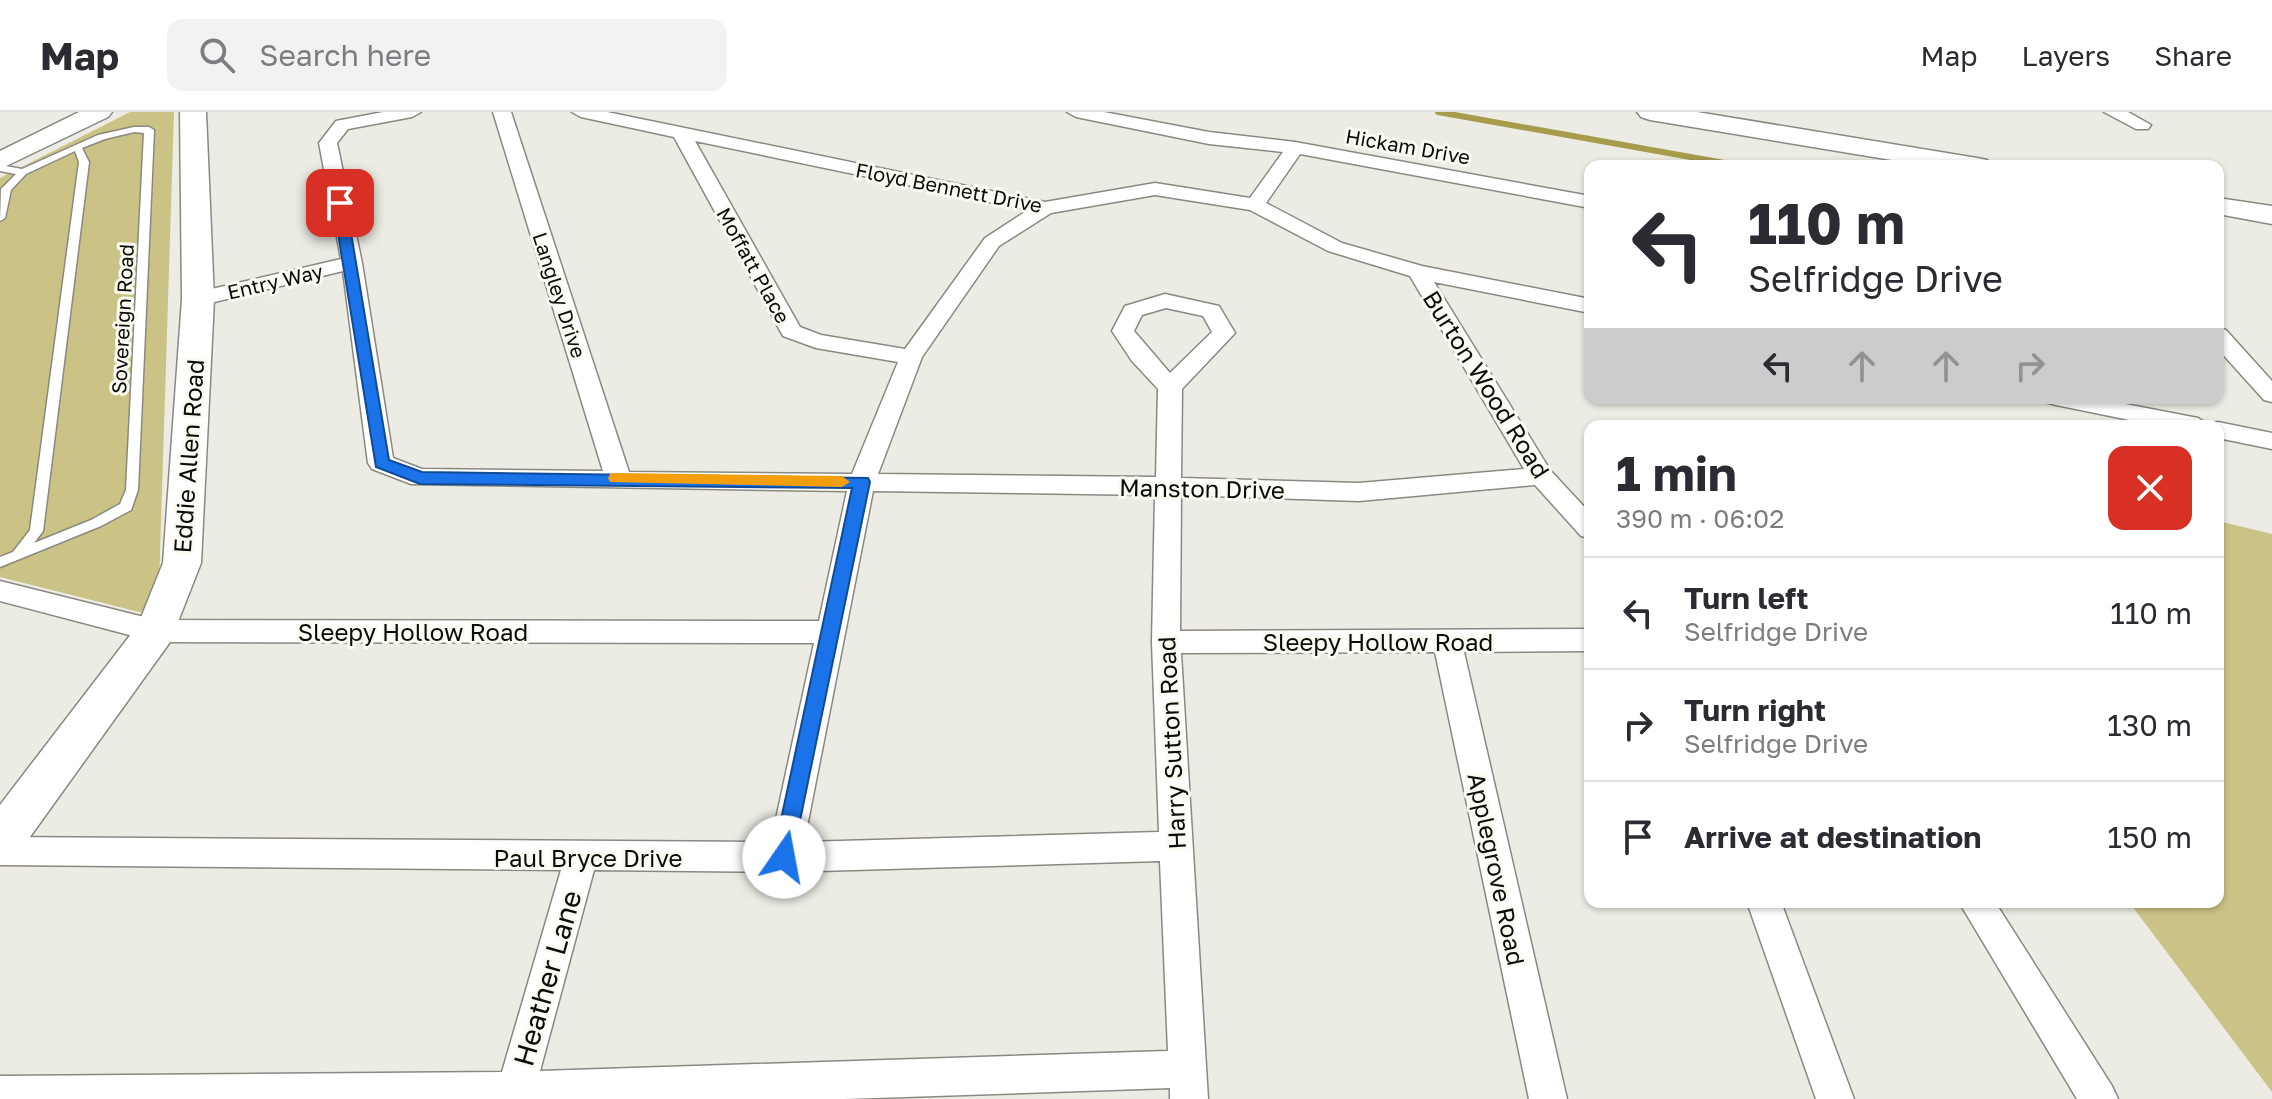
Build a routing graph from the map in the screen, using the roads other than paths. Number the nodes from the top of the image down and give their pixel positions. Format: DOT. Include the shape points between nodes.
graph roads {
  1 [pos="99,112"];
  2 [pos="193,112"];
  3 [pos="412,112"];
  4 [pos="502,112"];
  5 [pos="581,112"];
  6 [pos="1076,112"];
  7 [pos="1650,112"];
  8 [pos="2113,112"];
  9 [pos="2142,125"];
  10 [pos="681,132"];
  11 [pos="78,148"];
  12 [pos="1295,148"];
  13 [pos="1941,160"];
  14 [pos="11,167"];
  15 [pos="0,168"];
  16 [pos="3,190"];
  17 [pos="1584,201"];
  18 [pos="1255,205"];
  19 [pos="2224,207"];
  20 [pos="1045,208"];
  21 [pos="2272,215"];
  22 [pos="0,218"];
  23 [pos="352,263"];
  24 [pos="1418,272"];
  25 [pos="198,299"];
  26 [pos="1584,305"];
  27 [pos="2224,342"];
  28 [pos="911,357"];
  29 [pos="1170,387"];
  30 [pos="2272,395"];
  31 [pos="2086,404"];
  32 [pos="2168,420"];
  33 [pos="2224,431"];
  34 [pos="2272,441"];
  35 [pos="1541,476"];
  36 [pos="618,478"];
  37 [pos="862,482"];
  38 [pos="1167,486"];
  39 [pos="1584,523"];
  40 [pos="16,555"];
  41 [pos="0,562"];
  42 [pos="0,591"];
  43 [pos="156,631"];
  44 [pos="831,632"];
  45 [pos="1447,640"];
  46 [pos="1584,640"];
  47 [pos="1166,642"];
  48 [pos="0,841"];
  49 [pos="1176,846"];
  50 [pos="0,851"];
  51 [pos="581,857"];
  52 [pos="784,857"];
  53 [pos="1766,908"];
  54 [pos="1980,908"];
  55 [pos="1188,1084"];
  56 [pos="0,1095"];
  57 [pos="514,1095"];
  58 [pos="1548,1099"];
  59 [pos="1835,1099"];
  60 [pos="2099,1099"];
  1 -- 14 [label="street"];
  2 -- 25 [label="street, Eddie Allen Road"];
  3 -- 23 [label="street" via="342,125 328,143"];
  4 -- 36 [label="street, Langley Drive"];
  5 -- 10 [label="street, Floyd Bennett Drive"];
  6 -- 12 [label="street, Hickam Drive" via="1209,138"];
  7 -- 13 [label="street"];
  8 -- 9 [label="street"];
  10 -- 20 [label="street, Floyd Bennett Drive"];
  10 -- 28 [label="street, Moffatt Place" via="791,331 816,341"];
  11 -- 14 [label="lane, Sovereign Road"];
  11 -- 40 [label="lane" via="84,162 36,531"];
  11 -- 40 [label="lane, Sovereign Road" via="109,134 149,130 132,490 126,507"];
  12 -- 17 [label="street, Hickam Drive"];
  12 -- 18 [label="street"];
  14 -- 15 [label="lane"];
  14 -- 16 [label="lane"];
  16 -- 22 [label="lane"];
  18 -- 20 [label="street, Floyd Bennett Drive" via="1155,189"];
  18 -- 24 [label="street, Floyd Bennett Drive" via="1335,247"];
  19 -- 21 [label="street"];
  20 -- 28 [label="street" via="992,242"];
  23 -- 25 [label="street, Entry Way"];
  23 -- 36 [label="street, Manston Drive" via="381,463 420,478"];
  24 -- 26 [label="street, Floyd Bennett Drive"];
  24 -- 35 [label="street, Burton Wood Road"];
  25 -- 43 [label="street, Eddie Allen Road" via="182,563"];
  27 -- 30 [label="street"];
  28 -- 37 [label="street"];
  29 -- 38 [label="street, Harry Sutton Road"];
  31 -- 32 [label="street"];
  33 -- 34 [label="street"];
  35 -- 38 [label="street, Manston Drive" via="1359,492"];
  35 -- 39 [label="street, Burton Wood Road"];
  36 -- 37 [label="street, Manston Drive"];
  37 -- 38 [label="street, Manston Drive"];
  37 -- 44 [label="street"];
  38 -- 47 [label="street, Harry Sutton Road"];
  40 -- 41 [label="lane, Sovereign Road"];
  42 -- 43 [label="street, Sleepy Hollow Road"];
  43 -- 44 [label="street, Sleepy Hollow Road"];
  43 -- 48 [label="street, Eddie Allen Road"];
  44 -- 52 [label="street"];
  45 -- 46 [label="street, Sleepy Hollow Road"];
  45 -- 47 [label="street, Sleepy Hollow Road"];
  45 -- 58 [label="street, Applegrove Road"];
  47 -- 49 [label="street, Harry Sutton Road"];
  49 -- 52 [label="street, Paul Bryce Drive"];
  49 -- 55 [label="street, Harry Sutton Road"];
  50 -- 51 [label="street, Paul Bryce Drive"];
  51 -- 52 [label="street, Paul Bryce Drive"];
  51 -- 57 [label="street, Heather Lane"];
  53 -- 59 [label="street"];
  54 -- 60 [label="street"];
  55 -- 57 [label="street"];
  56 -- 57 [label="street"];
}
